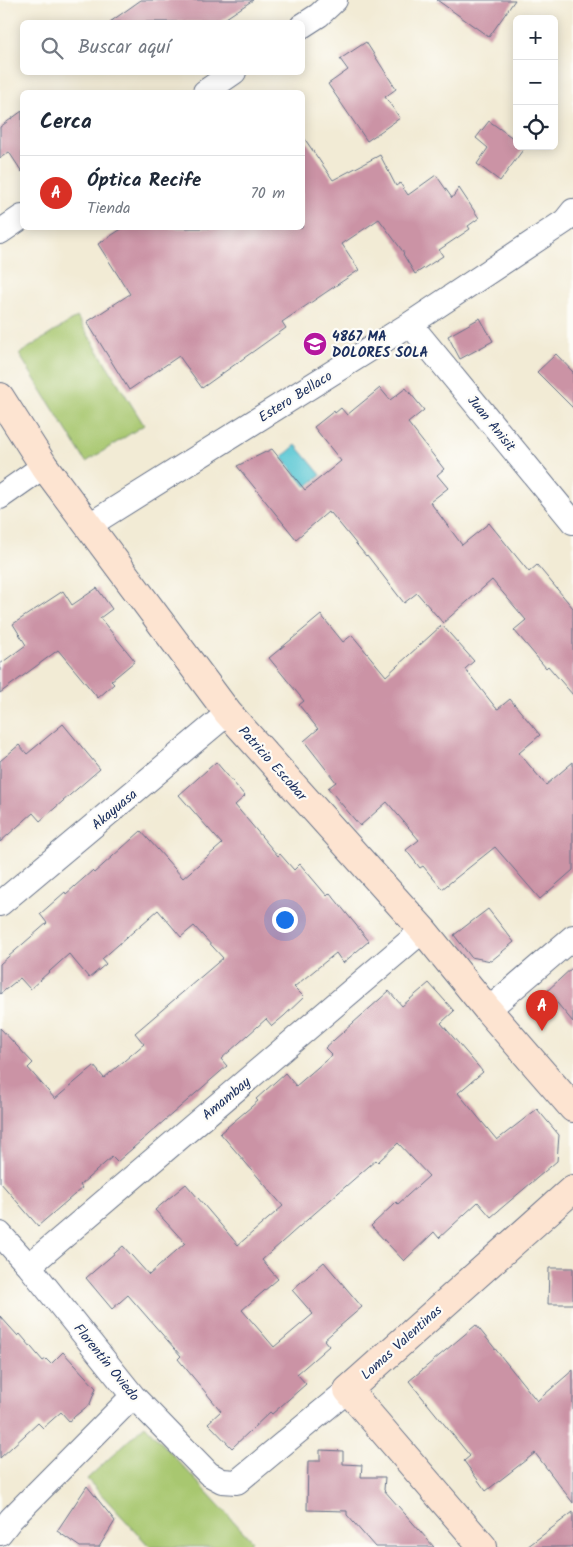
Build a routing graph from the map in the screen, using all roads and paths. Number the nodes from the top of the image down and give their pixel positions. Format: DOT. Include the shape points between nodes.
graph roads {
  1 [pos="335,0"];
  2 [pos="305,24"];
  3 [pos="230,75"];
  4 [pos="207,90"];
  5 [pos="20,217"];
  6 [pos="570,220"];
  7 [pos="0,232"];
  8 [pos="410,324"];
  9 [pos="0,397"];
  10 [pos="44,466"];
  11 [pos="0,497"];
  12 [pos="573,522"];
  13 [pos="88,526"];
  14 [pos="228,713"];
  15 [pos="0,904"];
  16 [pos="423,930"];
  17 [pos="573,937"];
  18 [pos="488,1010"];
  19 [pos="573,1108"];
  20 [pos="573,1189"];
  21 [pos="0,1234"];
  22 [pos="29,1266"];
  23 [pos="348,1390"];
  24 [pos="133,1396"];
  25 [pos="222,1481"];
  26 [pos="4,1519"];
  27 [pos="483,1547"];
  1 -- 2 [label="street"];
  3 -- 4 [label="street"];
  5 -- 7 [label="street"];
  6 -- 8 [label="street, Estero Bellaco"];
  8 -- 12 [label="street, Juan Anisit"];
  8 -- 13 [label="street, Estero Bellaco"];
  9 -- 10 [label="street, Patricio Escobar"];
  10 -- 11 [label="street"];
  10 -- 13 [label="street, Patricio Escobar"];
  13 -- 14 [label="street, Patricio Escobar"];
  14 -- 15 [label="street, Akayuasa"];
  14 -- 16 [label="street, Patricio Escobar"];
  16 -- 18 [label="street, Patricio Escobar"];
  16 -- 22 [label="street, Amambay"];
  17 -- 18 [label="street"];
  18 -- 19 [label="street, Patricio Escobar"];
  20 -- 23 [label="street, Lomas Valentinas"];
  21 -- 22 [label="street, Florentín Oviedo"];
  22 -- 24 [label="street, Florentín Oviedo"];
  23 -- 25 [label="street, Lomas Valentinas" via="237,1482"];
  23 -- 27 [label="street"];
  24 -- 25 [label="street, Florentín Oviedo" via="209,1474"];
  24 -- 26 [label="street"];
}
